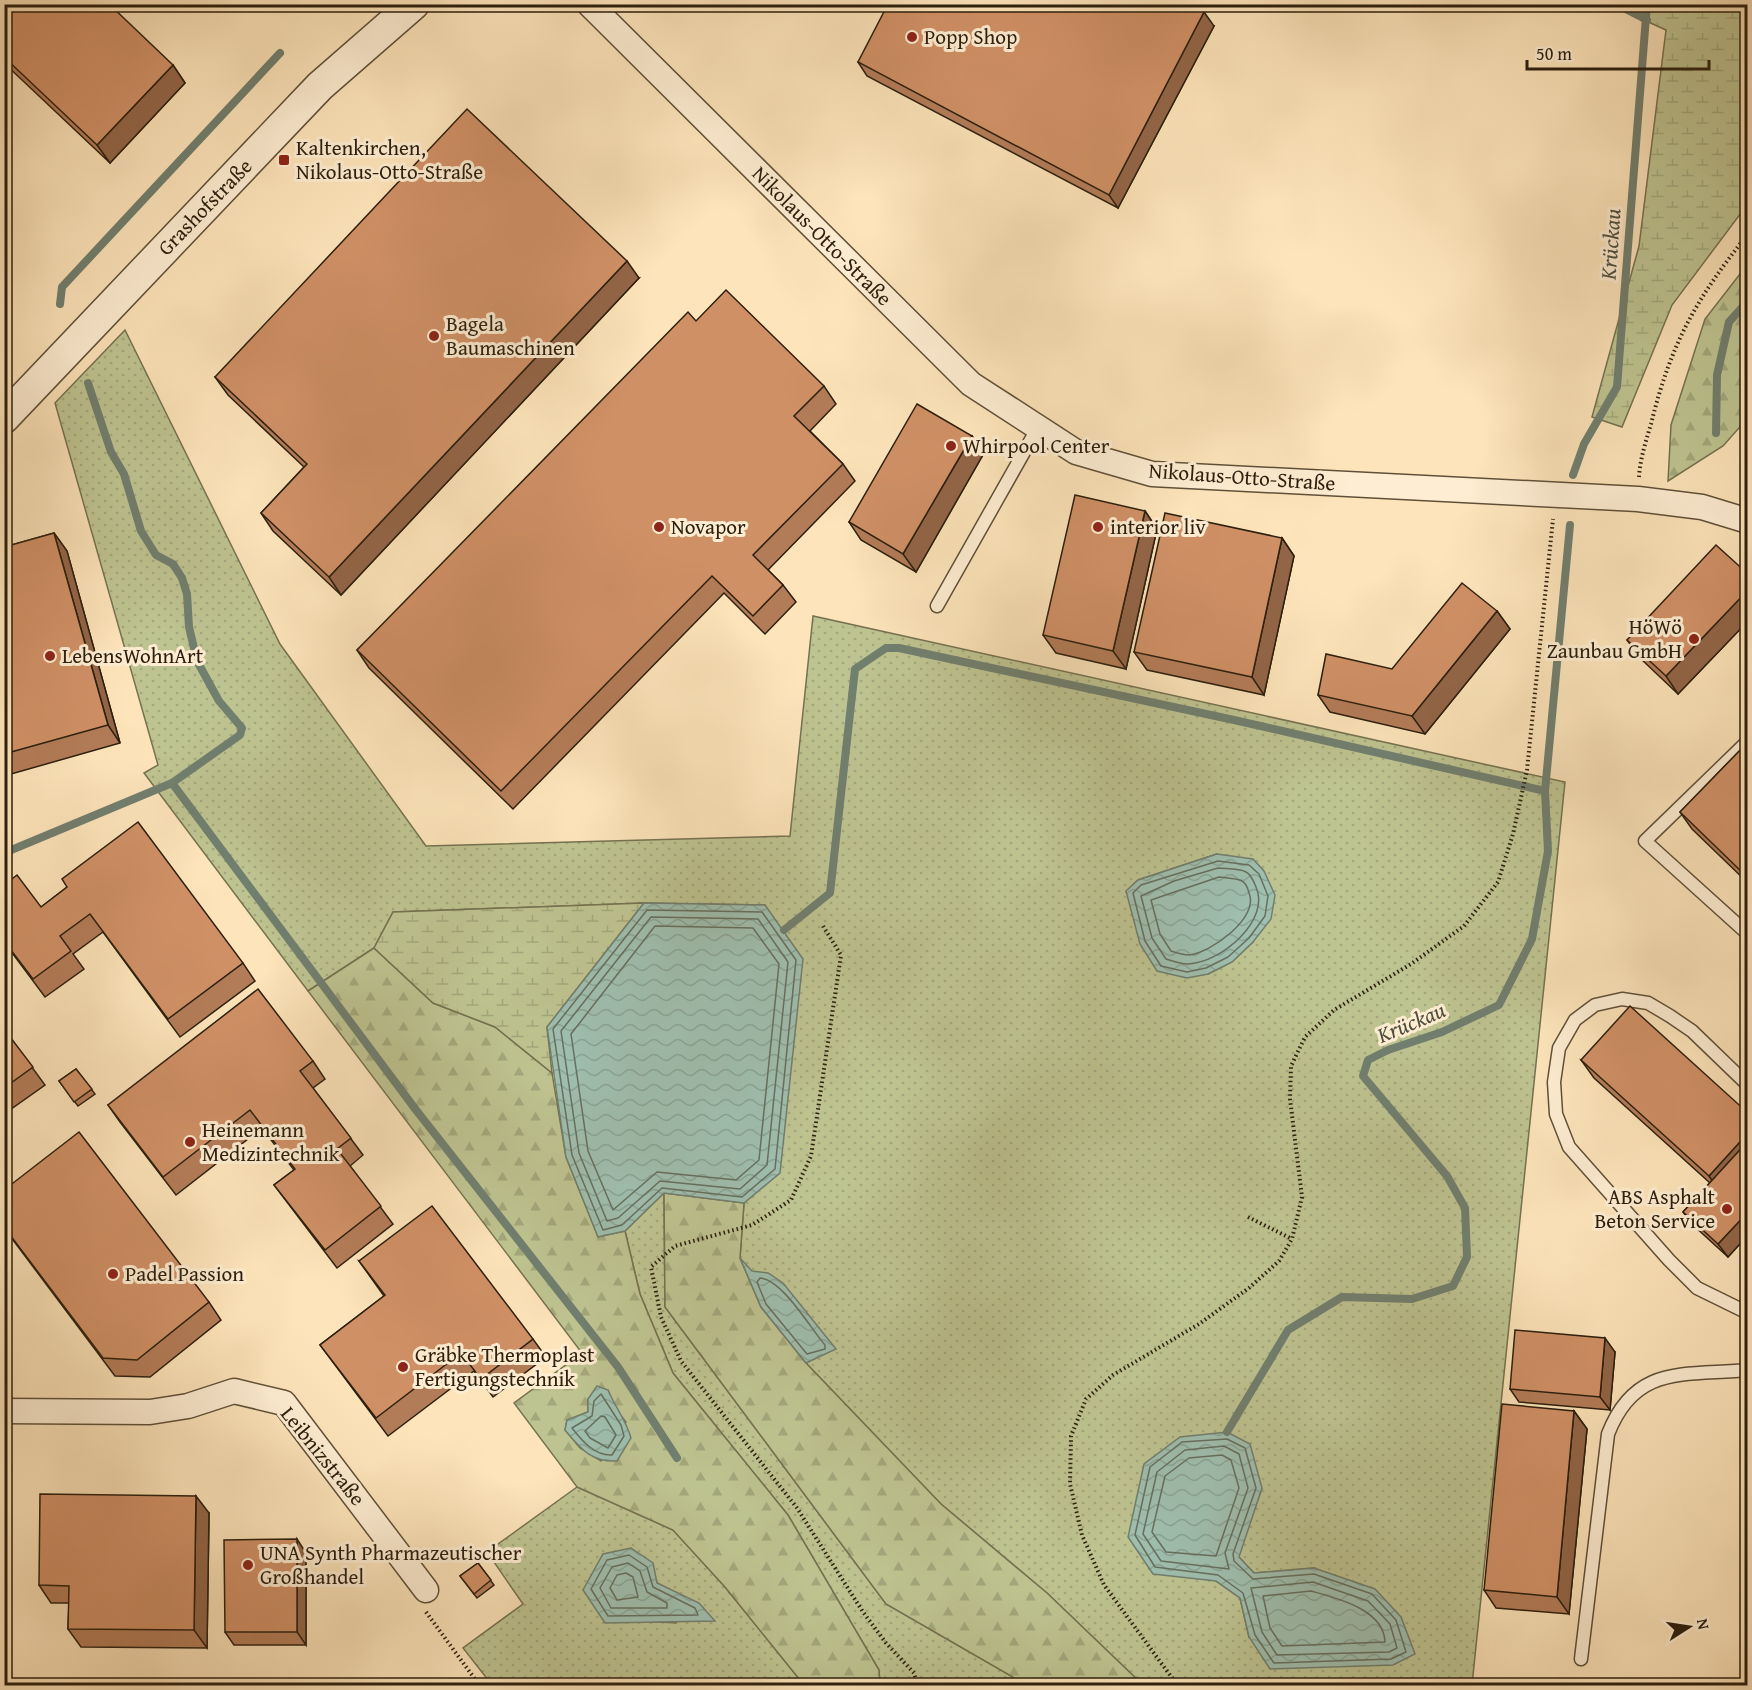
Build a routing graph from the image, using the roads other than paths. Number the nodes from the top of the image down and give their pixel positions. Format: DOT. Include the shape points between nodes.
graph roads {
  1 [pos="414,4"];
  2 [pos="590,4"];
  3 [pos="4,418"];
  4 [pos="1037,429"];
  5 [pos="1748,521"];
  6 [pos="937,606"];
  7 [pos="1748,741"];
  8 [pos="1748,934"];
  9 [pos="1748,1084"];
  10 [pos="1748,1313"];
  11 [pos="1748,1370"];
  12 [pos="4,1411"];
  13 [pos="426,1590"];
  14 [pos="1581,1659"];
  1 -- 3 [label="street, Grashofstraße" via="320,86"];
  2 -- 4 [label="street, Nikolaus-Otto-Straße" via="971,384"];
  4 -- 5 [label="street, Nikolaus-Otto-Straße" via="1076,452 1152,474 1638,499 1702,507"];
  4 -- 6 [label="lane"];
  7 -- 8 [label="lane" via="1645,841"];
  9 -- 10 [label="lane" via="1692,1031 1670,1016 1648,1004 1622,999 1595,1005 1575,1020 1559,1048 1554,1082 1556,1114 1569,1147 1697,1288"];
  11 -- 14 [label="lane" via="1681,1374 1646,1383 1622,1404 1608,1434"];
  12 -- 13 [label="street, Leibnizstraße" via="150,1412 188,1406 234,1391 284,1403"];
}
